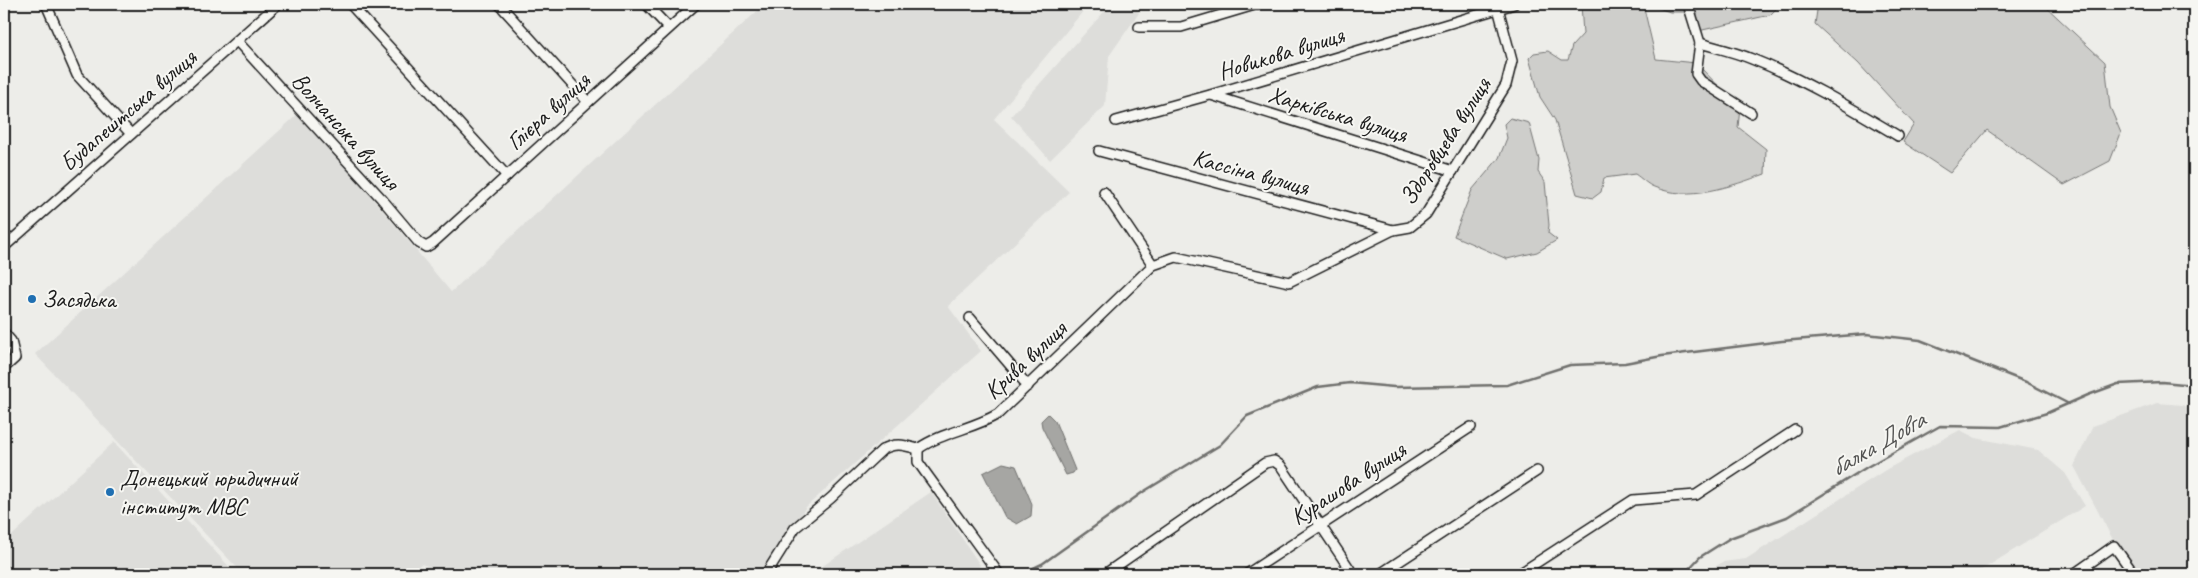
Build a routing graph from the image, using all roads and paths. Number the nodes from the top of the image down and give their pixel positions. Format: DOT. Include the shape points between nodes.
graph roads {
  1 [pos="46,4"];
  2 [pos="278,4"];
  3 [pos="350,4"];
  4 [pos="499,4"];
  5 [pos="646,4"];
  6 [pos="696,4"];
  7 [pos="1258,4"];
  8 [pos="1514,4"];
  9 [pos="1688,4"];
  10 [pos="1498,6"];
  11 [pos="1139,27"];
  12 [pos="669,28"];
  13 [pos="237,41"];
  14 [pos="1700,43"];
  15 [pos="1210,95"];
  16 [pos="588,102"];
  17 [pos="1751,113"];
  18 [pos="1116,121"];
  19 [pos="131,134"];
  20 [pos="1898,136"];
  21 [pos="1099,152"];
  22 [pos="1453,170"];
  23 [pos="506,176"];
  24 [pos="1104,192"];
  25 [pos="1393,230"];
  26 [pos="4,247"];
  27 [pos="426,247"];
  28 [pos="1153,266"];
  29 [pos="1289,282"];
  30 [pos="970,318"];
  31 [pos="4,333"];
  32 [pos="4,368"];
  33 [pos="1028,386"];
  34 [pos="1471,427"];
  35 [pos="1795,430"];
  36 [pos="918,449"];
  37 [pos="1537,471"];
  38 [pos="1320,525"];
  39 [pos="766,574"];
  40 [pos="999,574"];
  41 [pos="1105,574"];
  42 [pos="1247,574"];
  43 [pos="1353,574"];
  44 [pos="1380,574"];
  45 [pos="1519,574"];
  46 [pos="2074,574"];
  47 [pos="2134,574"];
  1 -- 19 [label="street" via="77,74"];
  2 -- 13 [label="street, Будапештська вулиця"];
  3 -- 23 [label="street"];
  4 -- 16 [label="street"];
  5 -- 12 [label="street"];
  6 -- 12 [label="street, Глієра вулиця"];
  7 -- 11 [label="street" via="1181,27"];
  8 -- 10 [label="street, Новикова вулиця"];
  9 -- 14 [label="street"];
  10 -- 15 [label="street, Новикова вулиця"];
  10 -- 22 [label="street, Здоровцева вулиця" via="1512,61 1510,73 1506,85"];
  12 -- 16 [label="street, Глієра вулиця"];
  13 -- 19 [label="street, Будапештська вулиця"];
  13 -- 27 [label="street, Волчанська вулиця"];
  14 -- 17 [label="street" via="1696,74 1701,81"];
  14 -- 20 [label="street" via="1750,58 1782,72"];
  15 -- 18 [label="street, Новикова вулиця"];
  15 -- 22 [label="street, Харківська вулиця"];
  16 -- 23 [label="street, Глієра вулиця"];
  19 -- 26 [label="street, Будапештська вулиця"];
  21 -- 25 [label="street, Кассіна вулиця"];
  22 -- 25 [label="street, Здоровцева вулиця" via="1426,214 1410,227"];
  23 -- 27 [label="street, Глієра вулиця"];
  24 -- 28 [label="street"];
  25 -- 29 [label="street, Здоровцева вулиця"];
  28 -- 29 [label="street, Крива вулиця" via="1176,257"];
  28 -- 33 [label="street, Крива вулиця"];
  30 -- 33 [label="street"];
  31 -- 32 [label="street" via="15,358"];
  33 -- 36 [label="street, Крива вулиця" via="993,417 930,441"];
  34 -- 38 [label="street, Курашова вулиця"];
  35 -- 45 [label="street" via="1696,495 1632,500"];
  36 -- 39 [label="street" via="901,444 882,450 795,528"];
  36 -- 40 [label="street" via="918,462"];
  37 -- 44 [label="street"];
  38 -- 41 [label="street" via="1281,466 1274,461 1265,463"];
  38 -- 42 [label="street, Курашова вулиця"];
  38 -- 43 [label="street"];
  46 -- 47 [label="street" via="2114,546"];
}
